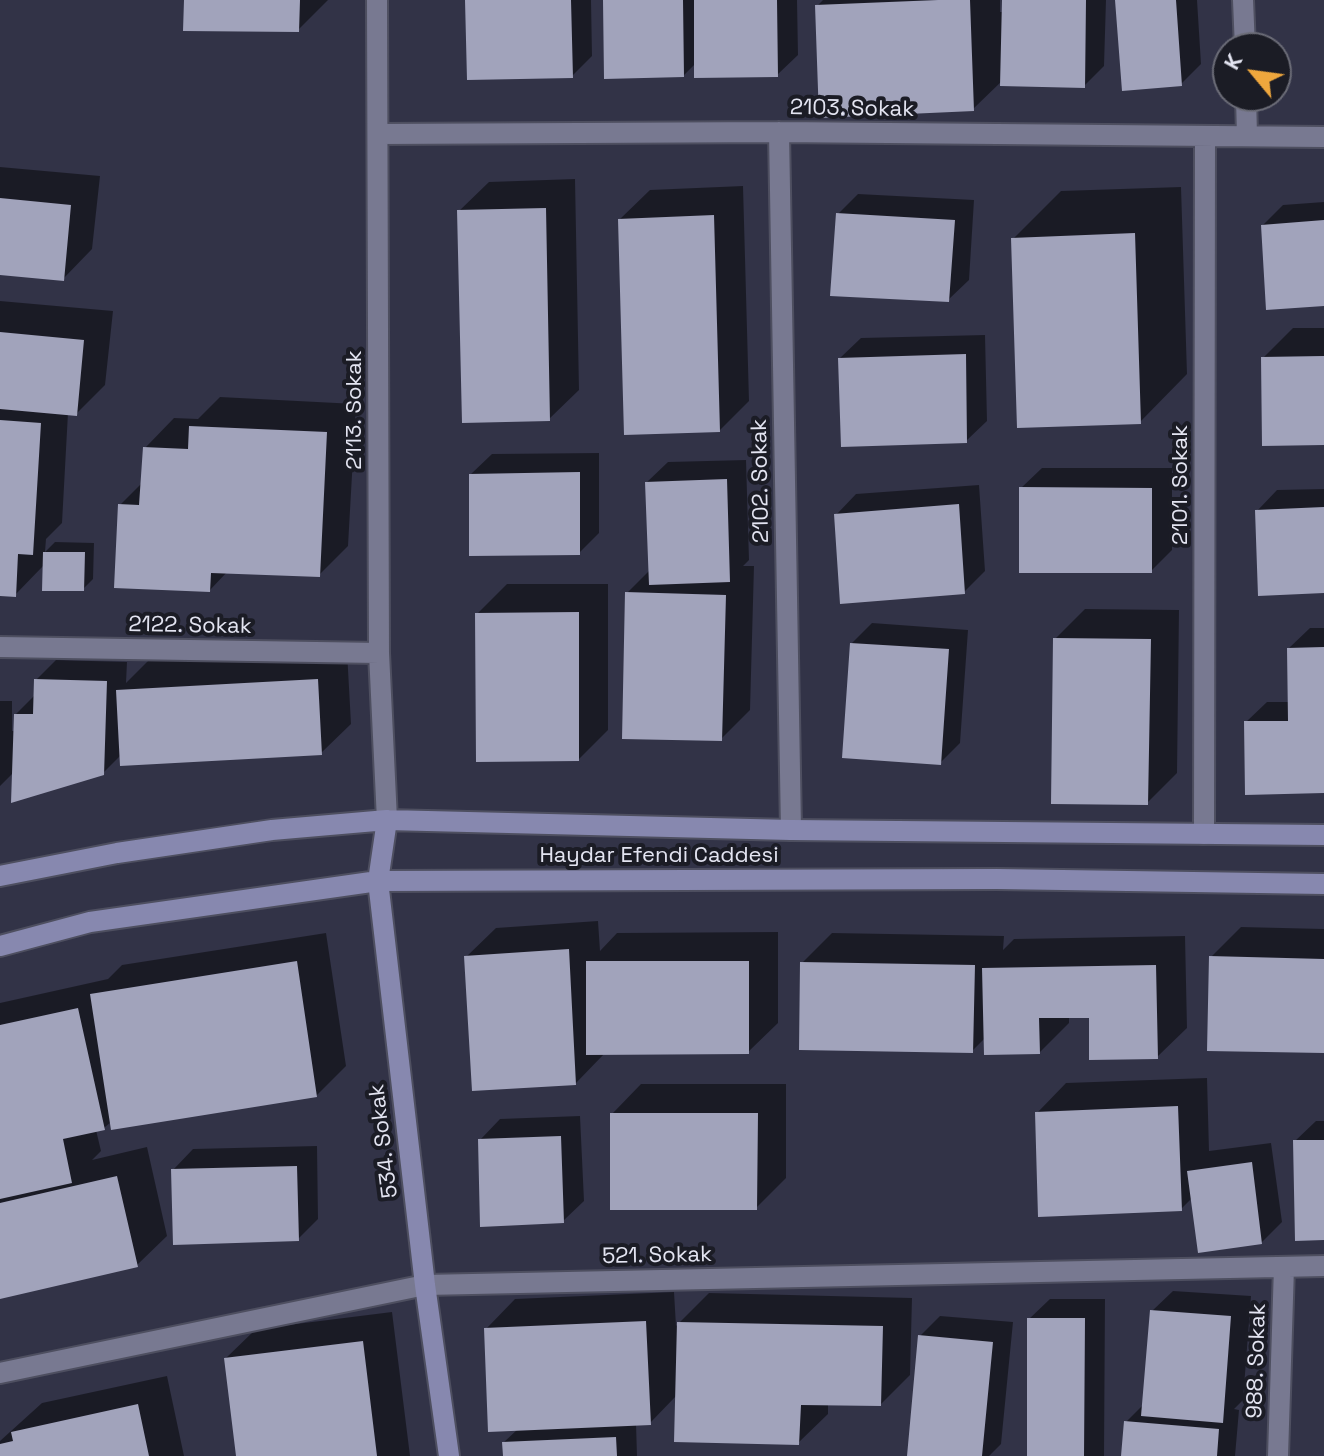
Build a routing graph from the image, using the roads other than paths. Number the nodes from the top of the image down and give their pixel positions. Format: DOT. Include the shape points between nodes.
graph roads {
  1 [pos="377,0"];
  2 [pos="1243,0"];
  3 [pos="1244,32"];
  4 [pos="1246,112"];
  5 [pos="779,132"];
  6 [pos="379,134"];
  7 [pos="1247,136"];
  8 [pos="1205,137"];
  9 [pos="1324,137"];
  10 [pos="0,647"];
  11 [pos="379,653"];
  12 [pos="387,820"];
  13 [pos="791,830"];
  14 [pos="1204,834"];
  15 [pos="1324,835"];
  16 [pos="0,876"];
  17 [pos="378,881"];
  18 [pos="1324,884"];
  19 [pos="0,946"];
  20 [pos="1324,1266"];
  21 [pos="1284,1267"];
  22 [pos="425,1285"];
  23 [pos="0,1373"];
  24 [pos="449,1456"];
  25 [pos="1278,1456"];
  1 -- 6 [label="street, 2113. Sokak"];
  2 -- 3 [label="street"];
  4 -- 7 [label="street"];
  5 -- 6 [label="street, 2103. Sokak"];
  5 -- 8 [label="street, 2103. Sokak"];
  5 -- 13 [label="street, 2102. Sokak"];
  6 -- 11 [label="street, 2113. Sokak"];
  7 -- 8 [label="street, 2103. Sokak"];
  7 -- 9 [label="street, 2103. Sokak"];
  8 -- 14 [label="street, 2101. Sokak"];
  10 -- 11 [label="street, 2122. Sokak"];
  11 -- 12 [label="street, 2113. Sokak"];
  12 -- 13 [label="main road, Haydar Efendi Caddesi"];
  12 -- 16 [label="main road, Haydar Efendi Caddesi" via="272,830"];
  12 -- 17 [label="main road, 534. Sokak"];
  13 -- 14 [label="main road, Haydar Efendi Caddesi"];
  14 -- 15 [label="main road, Haydar Efendi Caddesi"];
  17 -- 18 [label="main road, Haydar Efendi Caddesi"];
  17 -- 19 [label="main road, Haydar Efendi Caddesi" via="90,922"];
  17 -- 22 [label="main road, 534. Sokak"];
  20 -- 21 [label="street, 521. Sokak"];
  21 -- 22 [label="street, 521. Sokak"];
  21 -- 25 [label="street, 988. Sokak"];
  22 -- 23 [label="street, 521. Sokak"];
  22 -- 24 [label="main road, 534. Sokak"];
}
